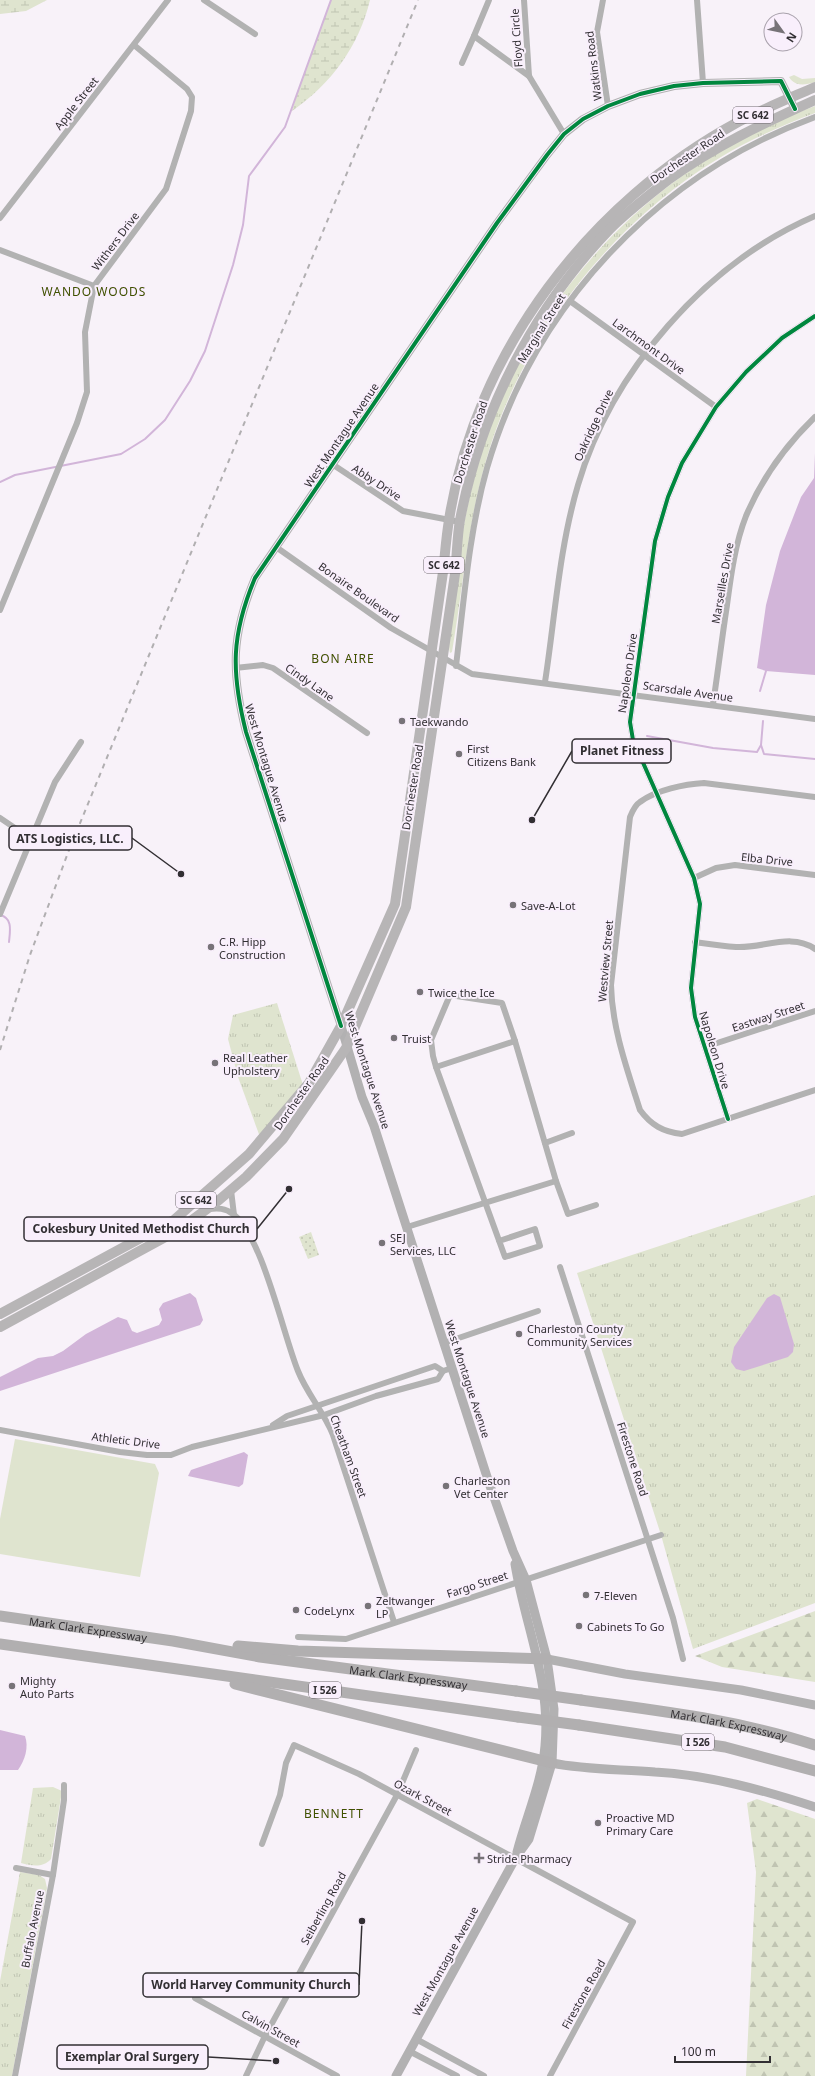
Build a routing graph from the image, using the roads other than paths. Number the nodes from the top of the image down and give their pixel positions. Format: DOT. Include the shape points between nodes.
graph roads {
  1 [pos="168,0"];
  2 [pos="204,0"];
  3 [pos="489,0"];
  4 [pos="524,0"];
  5 [pos="603,0"];
  6 [pos="697,0"];
  7 [pos="255,34"];
  8 [pos="474,36"];
  9 [pos="134,45"];
  10 [pos="462,63"];
  11 [pos="529,76"];
  12 [pos="703,83"];
  13 [pos="815,87"];
  14 [pos="790,98"];
  15 [pos="815,100"];
  16 [pos="608,106"];
  17 [pos="795,109"];
  18 [pos="815,117"];
  19 [pos="564,134"];
  20 [pos="815,216"];
  21 [pos="0,218"];
  22 [pos="0,250"];
  23 [pos="94,286"];
  24 [pos="570,301"];
  25 [pos="815,316"];
  26 [pos="644,356"];
  27 [pos="716,406"];
  28 [pos="815,417"];
  29 [pos="332,464"];
  30 [pos="449,520"];
  31 [pos="460,522"];
  32 [pos="276,546"];
  33 [pos="0,610"];
  34 [pos="432,652"];
  35 [pos="443,659"];
  36 [pos="456,666"];
  37 [pos="235,668"];
  38 [pos="545,682"];
  39 [pos="633,694"];
  40 [pos="713,704"];
  41 [pos="815,719"];
  42 [pos="367,733"];
  43 [pos="81,742"];
  44 [pos="657,794"];
  45 [pos="815,797"];
  46 [pos="0,818"];
  47 [pos="31,839"];
  48 [pos="815,875"];
  49 [pos="694,878"];
  50 [pos="0,914"];
  51 [pos="695,942"];
  52 [pos="815,949"];
  53 [pos="815,1011"];
  54 [pos="341,1026"];
  55 [pos="515,1041"];
  56 [pos="705,1047"];
  57 [pos="346,1048"];
  58 [pos="436,1067"];
  59 [pos="815,1090"];
  60 [pos="728,1119"];
  61 [pos="572,1133"];
  62 [pos="545,1143"];
  63 [pos="556,1182"];
  64 [pos="231,1190"];
  65 [pos="485,1203"];
  66 [pos="596,1205"];
  67 [pos="207,1209"];
  68 [pos="234,1215"];
  69 [pos="407,1227"];
  70 [pos="499,1240"];
  71 [pos="560,1267"];
  72 [pos="538,1311"];
  73 [pos="0,1314"];
  74 [pos="0,1327"];
  75 [pos="444,1343"];
  76 [pos="447,1370"];
  77 [pos="318,1406"];
  78 [pos="324,1414"];
  79 [pos="270,1427"];
  80 [pos="0,1430"];
  81 [pos="661,1535"];
  82 [pos="648,1540"];
  83 [pos="522,1581"];
  84 [pos="0,1613"];
  85 [pos="0,1616"];
  86 [pos="24,1619"];
  87 [pos="394,1622"];
  88 [pos="298,1637"];
  89 [pos="173,1641"];
  90 [pos="0,1644"];
  91 [pos="543,1658"];
  92 [pos="683,1659"];
  93 [pos="133,1663"];
  94 [pos="815,1705"];
  95 [pos="764,1730"];
  96 [pos="815,1739"];
  97 [pos="815,1745"];
  98 [pos="416,1750"];
  99 [pos="547,1762"];
  100 [pos="815,1771"];
  101 [pos="64,1785"];
  102 [pos="397,1795"];
  103 [pos="815,1807"];
  104 [pos="262,1844"];
  105 [pos="516,1857"];
  106 [pos="16,1868"];
  107 [pos="52,1875"];
  108 [pos="633,1922"];
  109 [pos="195,1998"];
  110 [pos="265,2036"];
  111 [pos="416,2039"];
  112 [pos="409,2051"];
  113 [pos="15,2076"];
  114 [pos="246,2076"];
  115 [pos="337,2076"];
  116 [pos="396,2076"];
  117 [pos="457,2076"];
  118 [pos="484,2076"];
  119 [pos="550,2076"];
  1 -- 9 [label="street, Apple Street"];
  2 -- 7 [label="street"];
  3 -- 8 [label="street"];
  4 -- 11 [label="street, Floyd Circle"];
  5 -- 16 [label="street, Watkins Road" via="598,32"];
  6 -- 12 [label="street"];
  8 -- 10 [label="street"];
  8 -- 11 [label="street, Floyd Circle"];
  9 -- 21 [label="street, Apple Street"];
  9 -- 23 [label="street, Withers Drive" via="187,89 192,97 191,111 166,189"];
  11 -- 19 [label="street, Floyd Circle"];
  12 -- 14 [label="street, West Montague Avenue" via="781,81"];
  12 -- 16 [label="street, West Montague Avenue" via="674,86 640,94"];
  13 -- 14 [label="main road, Dorchester Road / SC 642"];
  14 -- 17 [label="street, West Montague Avenue"];
  14 -- 30 [label="main road, Dorchester Road / SC 642" via="738,122 663,171 611,215 578,248 556,275 526,318 484,401 466,451"];
  15 -- 17 [label="main road, Dorchester Road / SC 642"];
  16 -- 19 [label="street, West Montague Avenue" via="583,119"];
  17 -- 31 [label="main road, Dorchester Road / SC 642" via="744,132 669,180 611,228 561,286 528,337 496,400 476,457"];
  18 -- 24 [label="street, Marginal Street" via="784,128 728,157 664,202 633,228 601,261"];
  19 -- 29 [label="street, West Montague Avenue" via="496,223"];
  20 -- 26 [label="street, Oakridge Drive" via="752,251 711,283 681,311"];
  22 -- 23 [label="street"];
  23 -- 33 [label="street, Withers Drive" via="85,332 87,392 77,423"];
  24 -- 26 [label="street, Larchmont Drive"];
  24 -- 36 [label="street, Marginal Street" via="525,373 503,422 487,469 472,535"];
  25 -- 27 [label="street, Napoleon Drive" via="782,338 746,372"];
  26 -- 27 [label="street, Larchmont Drive"];
  26 -- 38 [label="street, Oakridge Drive" via="609,411 578,484 568,523"];
  27 -- 39 [label="street, Napoleon Drive" via="682,463 668,497 655,541"];
  28 -- 40 [label="street, Marseilles Drive" via="777,459 760,486 746,517 734,556"];
  29 -- 30 [label="street, Abby Drive" via="403,511"];
  29 -- 32 [label="street, West Montague Avenue"];
  30 -- 31 [label="street, Abby Drive"];
  30 -- 34 [label="main road, Dorchester Road / SC 642"];
  31 -- 35 [label="main road, Dorchester Road / SC 642"];
  32 -- 34 [label="street, Bonaire Boulevard" via="391,628"];
  32 -- 37 [label="street, West Montague Avenue" via="255,578 247,598 240,620"];
  34 -- 35 [label="street, Bonaire Boulevard"];
  34 -- 54 [label="main road, Dorchester Road / SC 642" via="395,904"];
  35 -- 36 [label="street, Scarsdale Avenue"];
  35 -- 57 [label="main road, Dorchester Road / SC 642" via="406,908"];
  36 -- 38 [label="street, Scarsdale Avenue" via="472,674"];
  37 -- 42 [label="street, Cindy Lane" via="263,665 273,668"];
  37 -- 54 [label="street, West Montague Avenue" via="238,699 246,732"];
  38 -- 39 [label="street, Scarsdale Avenue"];
  39 -- 40 [label="street, Scarsdale Avenue"];
  39 -- 44 [label="street, Napoleon Drive" via="630,722 633,740"];
  40 -- 41 [label="street, Scarsdale Avenue"];
  43 -- 47 [label="street" via="55,782"];
  44 -- 45 [label="street, Westview Street" via="686,784 704,783"];
  44 -- 49 [label="street, Napoleon Drive"];
  44 -- 60 [label="street, Westview Street" via="640,802 630,817 611,985 611,1008 616,1032 640,1110 648,1120 664,1130 682,1134"];
  46 -- 47 [label="street"];
  47 -- 50 [label="street"];
  48 -- 49 [label="street, Elba Drive" via="735,865 716,868"];
  49 -- 51 [label="street, Napoleon Drive" via="700,904"];
  51 -- 52 [label="street" via="737,947 791,941 804,943"];
  51 -- 56 [label="street, Napoleon Drive" via="692,1002"];
  53 -- 56 [label="street, Eastway Street"];
  54 -- 57 [label="main road, West Montague Avenue"];
  54 -- 73 [label="main road, Dorchester Road / SC 642" via="308,1083 261,1141 174,1220"];
  55 -- 58 [label="street"];
  55 -- 58 [label="street" via="502,1003 450,995 431,1040"];
  55 -- 62 [label="street"];
  56 -- 60 [label="street, Napoleon Drive"];
  57 -- 64 [label="main road, Dorchester Road / SC 642" via="283,1138"];
  57 -- 69 [label="main road, West Montague Avenue"];
  58 -- 65 [label="street"];
  59 -- 60 [label="street, Westview Street"];
  61 -- 62 [label="street"];
  62 -- 63 [label="street"];
  63 -- 65 [label="street"];
  63 -- 66 [label="street" via="568,1214"];
  64 -- 67 [label="main road, Dorchester Road / SC 642"];
  64 -- 68 [label="street"];
  65 -- 69 [label="street"];
  65 -- 70 [label="street"];
  67 -- 68 [label="street" via="226,1210"];
  67 -- 74 [label="main road, Dorchester Road / SC 642" via="180,1230"];
  68 -- 77 [label="street, Cheatham Street" via="245,1228 257,1250 297,1369"];
  69 -- 75 [label="main road, West Montague Avenue"];
  70 -- 70 [label="street" via="505,1257 540,1246 535,1229"];
  71 -- 82 [label="street, Firestone Road"];
  72 -- 75 [label="street"];
  75 -- 76 [label="main road, West Montague Avenue"];
  76 -- 77 [label="street, Athletic Drive" via="435,1366"];
  76 -- 78 [label="street, Athletic Drive" via="438,1379"];
  76 -- 83 [label="main road, West Montague Avenue"];
  77 -- 78 [label="street, Cheatham Street"];
  77 -- 79 [label="street, Athletic Drive" via="288,1416"];
  78 -- 79 [label="street, Athletic Drive"];
  78 -- 87 [label="street, Cheatham Street"];
  79 -- 80 [label="street, Athletic Drive" via="171,1455 120,1452"];
  81 -- 82 [label="street, Fargo Street"];
  82 -- 83 [label="street, Fargo Street"];
  82 -- 92 [label="street, Firestone Road"];
  83 -- 87 [label="street, Fargo Street"];
  83 -- 91 [label="main road, West Montague Avenue"];
  84 -- 86 [label="highway"];
  85 -- 86 [label="highway, Mark Clark Expressway / I 526"];
  86 -- 89 [label="highway, Mark Clark Expressway / I 526"];
  87 -- 88 [label="street, Fargo Street" via="346,1639"];
  89 -- 91 [label="highway" via="298,1651"];
  89 -- 95 [label="highway, Mark Clark Expressway / I 526, bridge" via="260,1657 680,1714"];
  90 -- 93 [label="highway, Mark Clark Expressway / I 526"];
  91 -- 94 [label="main road" via="625,1674 741,1690"];
  91 -- 99 [label="main road, West Montague Avenue"];
  93 -- 99 [label="highway" via="243,1686"];
  93 -- 100 [label="highway, Mark Clark Expressway / I 526, bridge" via="579,1724 725,1747"];
  95 -- 96 [label="highway" via="794,1733"];
  95 -- 97 [label="highway, Mark Clark Expressway / I 526"];
  98 -- 102 [label="street, Seiberling Road"];
  99 -- 103 [label="main road" via="578,1769 702,1777"];
  99 -- 105 [label="main road, West Montague Avenue"];
  101 -- 107 [label="street, Buffalo Avenue"];
  102 -- 104 [label="street, Ozark Street" via="359,1774 294,1745 286,1763 280,1795"];
  102 -- 105 [label="street, Ozark Street"];
  102 -- 110 [label="street, Seiberling Road"];
  105 -- 108 [label="street, Ozark Street"];
  105 -- 111 [label="main road, West Montague Avenue"];
  106 -- 107 [label="street"];
  107 -- 113 [label="street, Buffalo Avenue"];
  108 -- 119 [label="street, Firestone Road"];
  109 -- 110 [label="street, Calvin Street"];
  110 -- 114 [label="street, Seiberling Road"];
  110 -- 115 [label="street, Calvin Street"];
  111 -- 112 [label="main road, West Montague Avenue"];
  111 -- 118 [label="street"];
  112 -- 116 [label="main road, West Montague Avenue"];
  112 -- 117 [label="street"];
}
